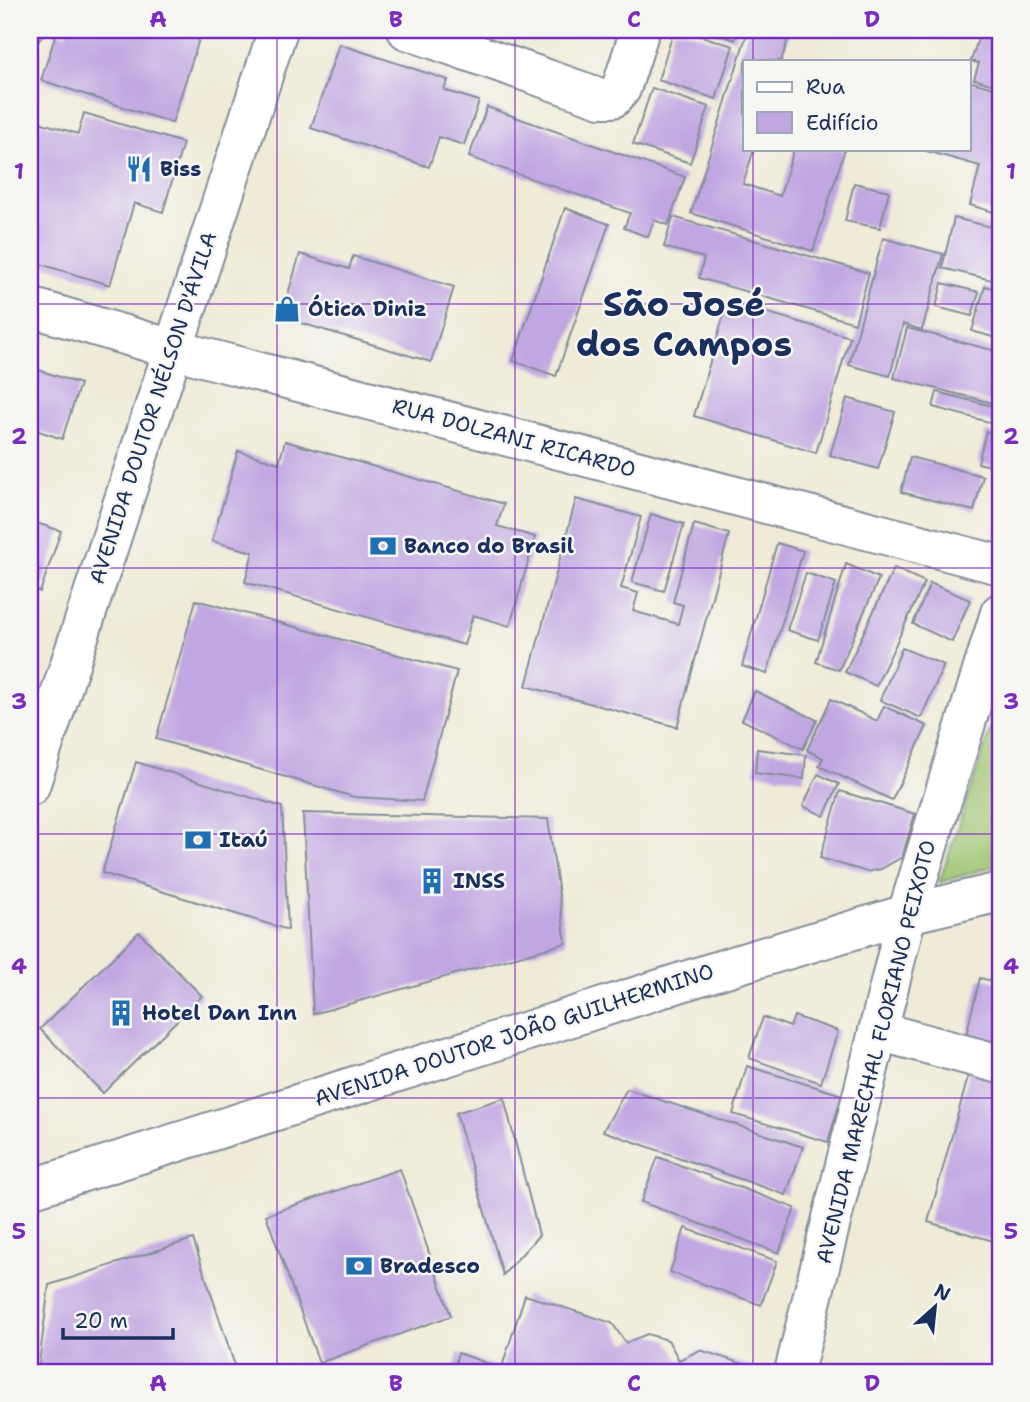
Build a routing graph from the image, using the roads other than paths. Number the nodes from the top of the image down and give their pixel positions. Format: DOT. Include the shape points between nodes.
graph roads {
  1 [pos="278,30"];
  2 [pos="407,30"];
  3 [pos="640,30"];
  4 [pos="30,307"];
  5 [pos="172,349"];
  6 [pos="1000,565"];
  7 [pos="1000,613"];
  8 [pos="30,786"];
  9 [pos="1000,892"];
  10 [pos="907,915"];
  11 [pos="878,1031"];
  12 [pos="1000,1064"];
  13 [pos="30,1189"];
  14 [pos="794,1372"];
  1 -- 5 [label="main road, AVENIDA DOUTOR NÉLSON D'ÁVILA"];
  2 -- 3 [label="main road" via="601,98 613,98 621,89"];
  4 -- 5 [label="main road, RUA DOLZANI RICARDO"];
  5 -- 6 [label="main road, RUA DOLZANI RICARDO"];
  5 -- 8 [label="main road, AVENIDA DOUTOR NÉLSON D'ÁVILA"];
  7 -- 10 [label="main road, AVENIDA MARECHAL FLORIANO PEIXOTO"];
  9 -- 10 [label="main road, AVENIDA DOUTOR JOÃO GUILHERMINO"];
  10 -- 11 [label="main road, AVENIDA MARECHAL FLORIANO PEIXOTO"];
  10 -- 13 [label="main road, AVENIDA DOUTOR JOÃO GUILHERMINO"];
  11 -- 12 [label="main road"];
  11 -- 14 [label="main road, AVENIDA MARECHAL FLORIANO PEIXOTO"];
}
